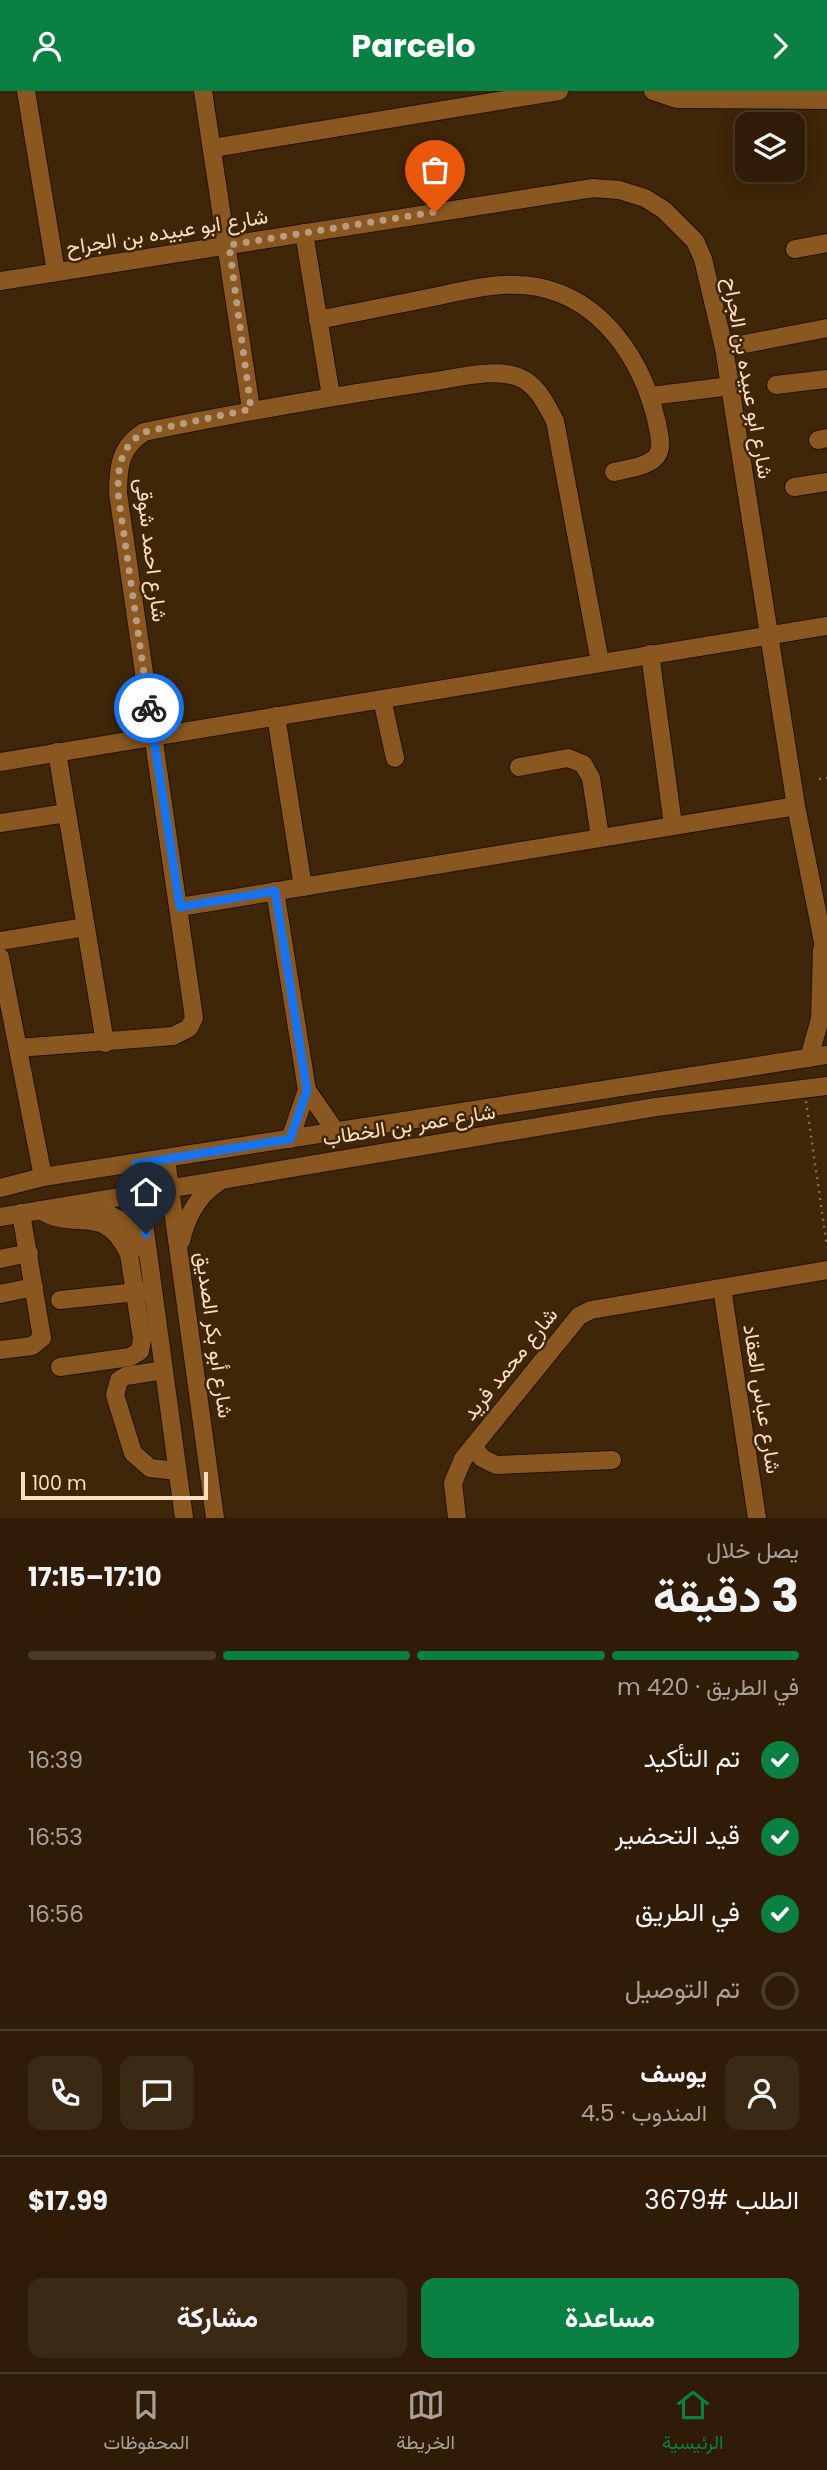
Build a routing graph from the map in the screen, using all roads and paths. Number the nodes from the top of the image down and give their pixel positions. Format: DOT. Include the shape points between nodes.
graph roads {
  1 [pos="26,91"];
  2 [pos="203,91"];
  3 [pos="559,91"];
  4 [pos="653,91"];
  5 [pos="827,100"];
  6 [pos="213,148"];
  7 [pos="304,233"];
  8 [pos="827,243"];
  9 [pos="229,245"];
  10 [pos="795,249"];
  11 [pos="56,272"];
  12 [pos="0,281"];
  13 [pos="318,320"];
  14 [pos="827,328"];
  15 [pos="724,348"];
  16 [pos="827,379"];
  17 [pos="776,385"];
  18 [pos="730,386"];
  19 [pos="331,396"];
  20 [pos="651,396"];
  21 [pos="251,409"];
  22 [pos="614,472"];
  23 [pos="827,482"];
  24 [pos="794,487"];
  25 [pos="827,626"];
  26 [pos="768,635"];
  27 [pos="650,654"];
  28 [pos="600,663"];
  29 [pos="382,699"];
  30 [pos="276,716"];
  31 [pos="153,736"];
  32 [pos="57,752"];
  33 [pos="395,758"];
  34 [pos="0,762"];
  35 [pos="519,767"];
  36 [pos="827,778"];
  37 [pos="819,779"];
  38 [pos="796,806"];
  39 [pos="67,813"];
  40 [pos="0,823"];
  41 [pos="673,825"];
  42 [pos="600,837"];
  43 [pos="303,887"];
  44 [pos="275,891"];
  45 [pos="180,907"];
  46 [pos="85,927"];
  47 [pos="0,941"];
  48 [pos="825,954"];
  49 [pos="0,957"];
  50 [pos="105,1042"];
  51 [pos="18,1048"];
  52 [pos="827,1055"];
  53 [pos="809,1058"];
  54 [pos="652,1083"];
  55 [pos="827,1086"];
  56 [pos="617,1087"];
  57 [pos="307,1090"];
  58 [pos="804,1090"];
  59 [pos="656,1107"];
  60 [pos="622,1114"];
  61 [pos="336,1132"];
  62 [pos="290,1139"];
  63 [pos="166,1159"];
  64 [pos="136,1164"];
  65 [pos="43,1177"];
  66 [pos="223,1178"];
  67 [pos="0,1188"];
  68 [pos="170,1188"];
  69 [pos="140,1192"];
  70 [pos="75,1203"];
  71 [pos="40,1210"];
  72 [pos="21,1213"];
  73 [pos="0,1217"];
  74 [pos="827,1247"];
  75 [pos="179,1248"];
  76 [pos="29,1253"];
  77 [pos="148,1255"];
  78 [pos="0,1259"];
  79 [pos="827,1270"];
  80 [pos="34,1287"];
  81 [pos="722,1288"];
  82 [pos="153,1290"];
  83 [pos="135,1292"];
  84 [pos="0,1294"];
  85 [pos="60,1300"];
  86 [pos="0,1350"];
  87 [pos="60,1367"];
  88 [pos="164,1370"];
  89 [pos="473,1445"];
  90 [pos="612,1460"];
  91 [pos="177,1471"];
  92 [pos="184,1518"];
  93 [pos="215,1518"];
  94 [pos="457,1518"];
  95 [pos="757,1518"];
  1 -- 11 [label="street"];
  2 -- 6 [label="street"];
  3 -- 6 [label="street"];
  4 -- 5 [label="street" via="677,99"];
  6 -- 9 [label="street"];
  7 -- 9 [label="street, شارع ابو عبيده بن الجراح"];
  7 -- 13 [label="street"];
  7 -- 15 [label="street, شارع ابو عبيده بن الجراح" via="593,188 619,190 664,209 695,241"];
  8 -- 10 [label="street"];
  9 -- 11 [label="street, شارع ابو عبيده بن الجراح"];
  9 -- 21 [label="street"];
  11 -- 12 [label="street, شارع ابو عبيده بن الجراح"];
  13 -- 19 [label="street"];
  13 -- 20 [label="street" via="492,285 540,287 568,296 595,314 633,358"];
  14 -- 15 [label="street"];
  15 -- 18 [label="street, شارع ابو عبيده بن الجراح"];
  16 -- 17 [label="street"];
  18 -- 20 [label="street"];
  18 -- 26 [label="street, شارع ابو عبيده بن الجراح"];
  19 -- 21 [label="street, شارع احمد شوقى"];
  19 -- 28 [label="street, شارع احمد شوقى" via="499,374 533,386 555,421"];
  20 -- 22 [label="street" via="658,453 650,462"];
  21 -- 31 [label="street, شارع احمد شوقى" via="144,432 131,440 118,468"];
  23 -- 24 [label="street"];
  25 -- 26 [label="street"];
  26 -- 27 [label="street"];
  26 -- 38 [label="street, شارع ابو عبيده بن الجراح"];
  27 -- 28 [label="street"];
  27 -- 41 [label="street"];
  28 -- 29 [label="street"];
  29 -- 30 [label="street"];
  29 -- 33 [label="street"];
  30 -- 31 [label="street"];
  30 -- 43 [label="street"];
  31 -- 32 [label="street"];
  31 -- 45 [label="street, شارع احمد شوقى"];
  32 -- 34 [label="street"];
  32 -- 39 [label="street"];
  35 -- 42 [label="street" via="568,758 583,764 591,778"];
  36 -- 37 [label="path"];
  38 -- 41 [label="street"];
  38 -- 48 [label="street, شارع ابو عبيده بن الجراح"];
  39 -- 40 [label="street"];
  39 -- 46 [label="street"];
  41 -- 42 [label="street"];
  42 -- 43 [label="street"];
  43 -- 44 [label="street"];
  44 -- 45 [label="street"];
  44 -- 57 [label="street"];
  45 -- 50 [label="street, شارع احمد شوقى" via="195,1012 192,1023 178,1034"];
  46 -- 47 [label="street"];
  46 -- 50 [label="street"];
  48 -- 53 [label="street, شارع ابو عبيده بن الجراح" via="820,1019"];
  49 -- 51 [label="street"];
  50 -- 51 [label="street"];
  51 -- 65 [label="street"];
  52 -- 53 [label="street, شارع عمر بن الخطاب"];
  53 -- 54 [label="street, شارع عمر بن الخطاب"];
  54 -- 56 [label="street, شارع عمر بن الخطاب"];
  54 -- 59 [label="street" via="647,1096"];
  55 -- 58 [label="street, شارع عمر بن الخطاب"];
  56 -- 60 [label="street" via="628,1098"];
  56 -- 61 [label="street, شارع عمر بن الخطاب"];
  57 -- 61 [label="street"];
  57 -- 62 [label="street"];
  58 -- 59 [label="street, شارع عمر بن الخطاب"];
  58 -- 74 [label="path"];
  59 -- 60 [label="street, شارع عمر بن الخطاب"];
  60 -- 66 [label="street, شارع عمر بن الخطاب"];
  61 -- 62 [label="street, شارع عمر بن الخطاب"];
  62 -- 63 [label="street, شارع عمر بن الخطاب"];
  63 -- 64 [label="street, شارع عمر بن الخطاب"];
  63 -- 68 [label="street, شارع أبو بكر الصديق"];
  64 -- 65 [label="street, شارع عمر بن الخطاب"];
  64 -- 69 [label="street"];
  65 -- 67 [label="street, شارع عمر بن الخطاب"];
  66 -- 68 [label="street, شارع عمر بن الخطاب"];
  66 -- 75 [label="street" via="192,1208"];
  68 -- 69 [label="street, شارع عمر بن الخطاب"];
  68 -- 75 [label="street, شارع أبو بكر الصديق"];
  69 -- 70 [label="street, شارع عمر بن الخطاب"];
  69 -- 77 [label="street"];
  70 -- 71 [label="street, شارع عمر بن الخطاب"];
  70 -- 77 [label="street" via="122,1221"];
  71 -- 72 [label="street, شارع عمر بن الخطاب"];
  71 -- 83 [label="street" via="62,1219 90,1219 114,1231 129,1254"];
  72 -- 73 [label="street, شارع عمر بن الخطاب"];
  72 -- 76 [label="street"];
  75 -- 93 [label="street, شارع أبو بكر الصديق"];
  76 -- 78 [label="street"];
  76 -- 80 [label="street"];
  77 -- 82 [label="street"];
  79 -- 81 [label="street, شارع محمد فريد"];
  80 -- 84 [label="street"];
  80 -- 86 [label="street" via="42,1338 32,1346"];
  81 -- 89 [label="street, شارع محمد فريد" via="591,1310 579,1316"];
  81 -- 95 [label="street, شارع عباس العقاد"];
  82 -- 83 [label="street"];
  82 -- 88 [label="street"];
  83 -- 85 [label="street"];
  83 -- 87 [label="street" via="140,1350 130,1357"];
  88 -- 91 [label="street"];
  88 -- 91 [label="street" via="126,1376 119,1380 115,1395 133,1453 150,1468"];
  89 -- 90 [label="street" via="482,1458 504,1466"];
  89 -- 94 [label="street, شارع محمد فريد" via="453,1483"];
  91 -- 92 [label="street"];
}
